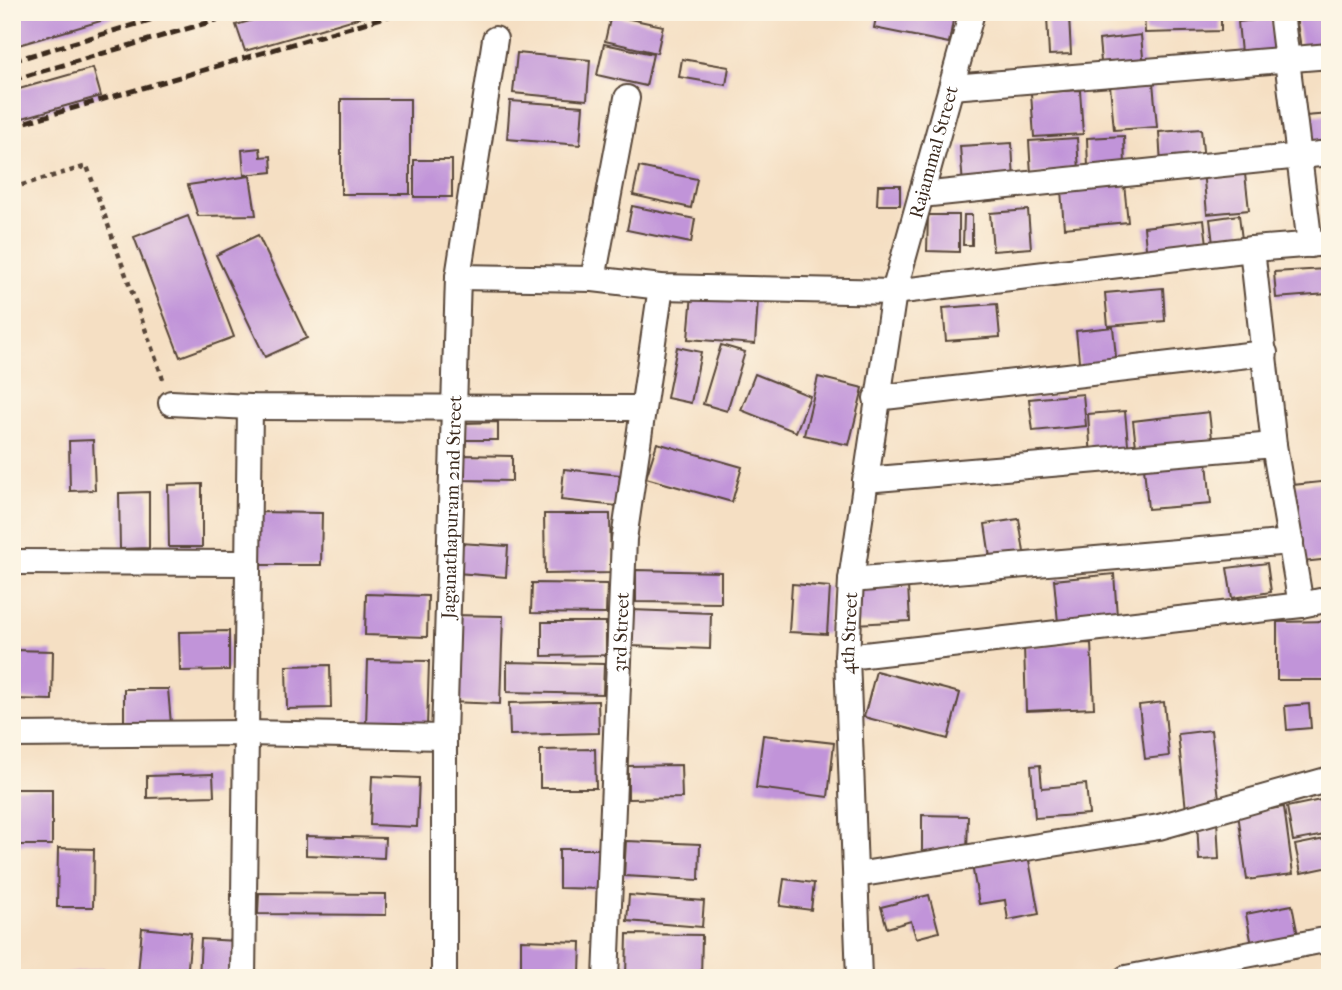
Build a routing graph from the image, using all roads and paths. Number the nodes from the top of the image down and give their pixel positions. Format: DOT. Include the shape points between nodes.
graph roads {
  1 [pos="972,12"];
  2 [pos="1281,12"];
  3 [pos="495,39"];
  4 [pos="1330,56"];
  5 [pos="1287,62"];
  6 [pos="952,87"];
  7 [pos="627,98"];
  8 [pos="1330,153"];
  9 [pos="1297,158"];
  10 [pos="12,188"];
  11 [pos="921,195"];
  12 [pos="1320,244"];
  13 [pos="1252,249"];
  14 [pos="458,277"];
  15 [pos="593,279"];
  16 [pos="661,287"];
  17 [pos="894,292"];
  18 [pos="1265,353"];
  19 [pos="876,398"];
  20 [pos="171,403"];
  21 [pos="250,407"];
  22 [pos="456,407"];
  23 [pos="643,408"];
  24 [pos="1274,445"];
  25 [pos="865,480"];
  26 [pos="1291,542"];
  27 [pos="12,562"];
  28 [pos="246,563"];
  29 [pos="851,580"];
  30 [pos="1330,599"];
  31 [pos="1301,605"];
  32 [pos="847,657"];
  33 [pos="246,733"];
  34 [pos="12,735"];
  35 [pos="444,737"];
  36 [pos="1330,779"];
  37 [pos="856,875"];
  38 [pos="1330,939"];
  39 [pos="1186,972"];
  40 [pos="243,978"];
  41 [pos="444,978"];
  42 [pos="606,978"];
  43 [pos="859,978"];
  44 [pos="1126,978"];
  1 -- 6 [label="street, Rajammal Street"];
  2 -- 5 [label="street"];
  3 -- 14 [label="street, Jaganathapuram 2nd Street"];
  4 -- 5 [label="street"];
  5 -- 6 [label="street"];
  5 -- 9 [label="street"];
  6 -- 11 [label="street, Rajammal Street"];
  7 -- 15 [label="street"];
  8 -- 9 [label="street"];
  9 -- 11 [label="street"];
  9 -- 12 [label="street"];
  10 -- 20 [label="path" via="87,166"];
  11 -- 17 [label="street, Rajammal Street"];
  12 -- 13 [label="street"];
  13 -- 17 [label="street"];
  13 -- 18 [label="street"];
  14 -- 15 [label="street"];
  14 -- 22 [label="street, Jaganathapuram 2nd Street"];
  15 -- 16 [label="street"];
  16 -- 17 [label="street"];
  16 -- 23 [label="street, 3rd Street"];
  17 -- 19 [label="street, 4th Street"];
  18 -- 19 [label="street"];
  18 -- 24 [label="street"];
  19 -- 25 [label="street, 4th Street"];
  20 -- 21 [label="street"];
  21 -- 22 [label="street"];
  21 -- 28 [label="street"];
  22 -- 23 [label="street"];
  22 -- 35 [label="street, Jaganathapuram 2nd Street"];
  23 -- 42 [label="street, 3rd Street" via="624,539"];
  24 -- 25 [label="street"];
  24 -- 26 [label="street"];
  25 -- 29 [label="street, 4th Street"];
  26 -- 29 [label="street"];
  26 -- 31 [label="street"];
  27 -- 28 [label="street"];
  28 -- 33 [label="street"];
  29 -- 32 [label="street, 4th Street"];
  30 -- 31 [label="street"];
  31 -- 32 [label="street"];
  32 -- 37 [label="street, 4th Street"];
  33 -- 34 [label="street"];
  33 -- 35 [label="street"];
  33 -- 40 [label="street"];
  35 -- 41 [label="street, Jaganathapuram 2nd Street"];
  36 -- 37 [label="street" via="1159,827"];
  37 -- 43 [label="street, 4th Street"];
  38 -- 39 [label="street"];
  39 -- 44 [label="street"];
}
